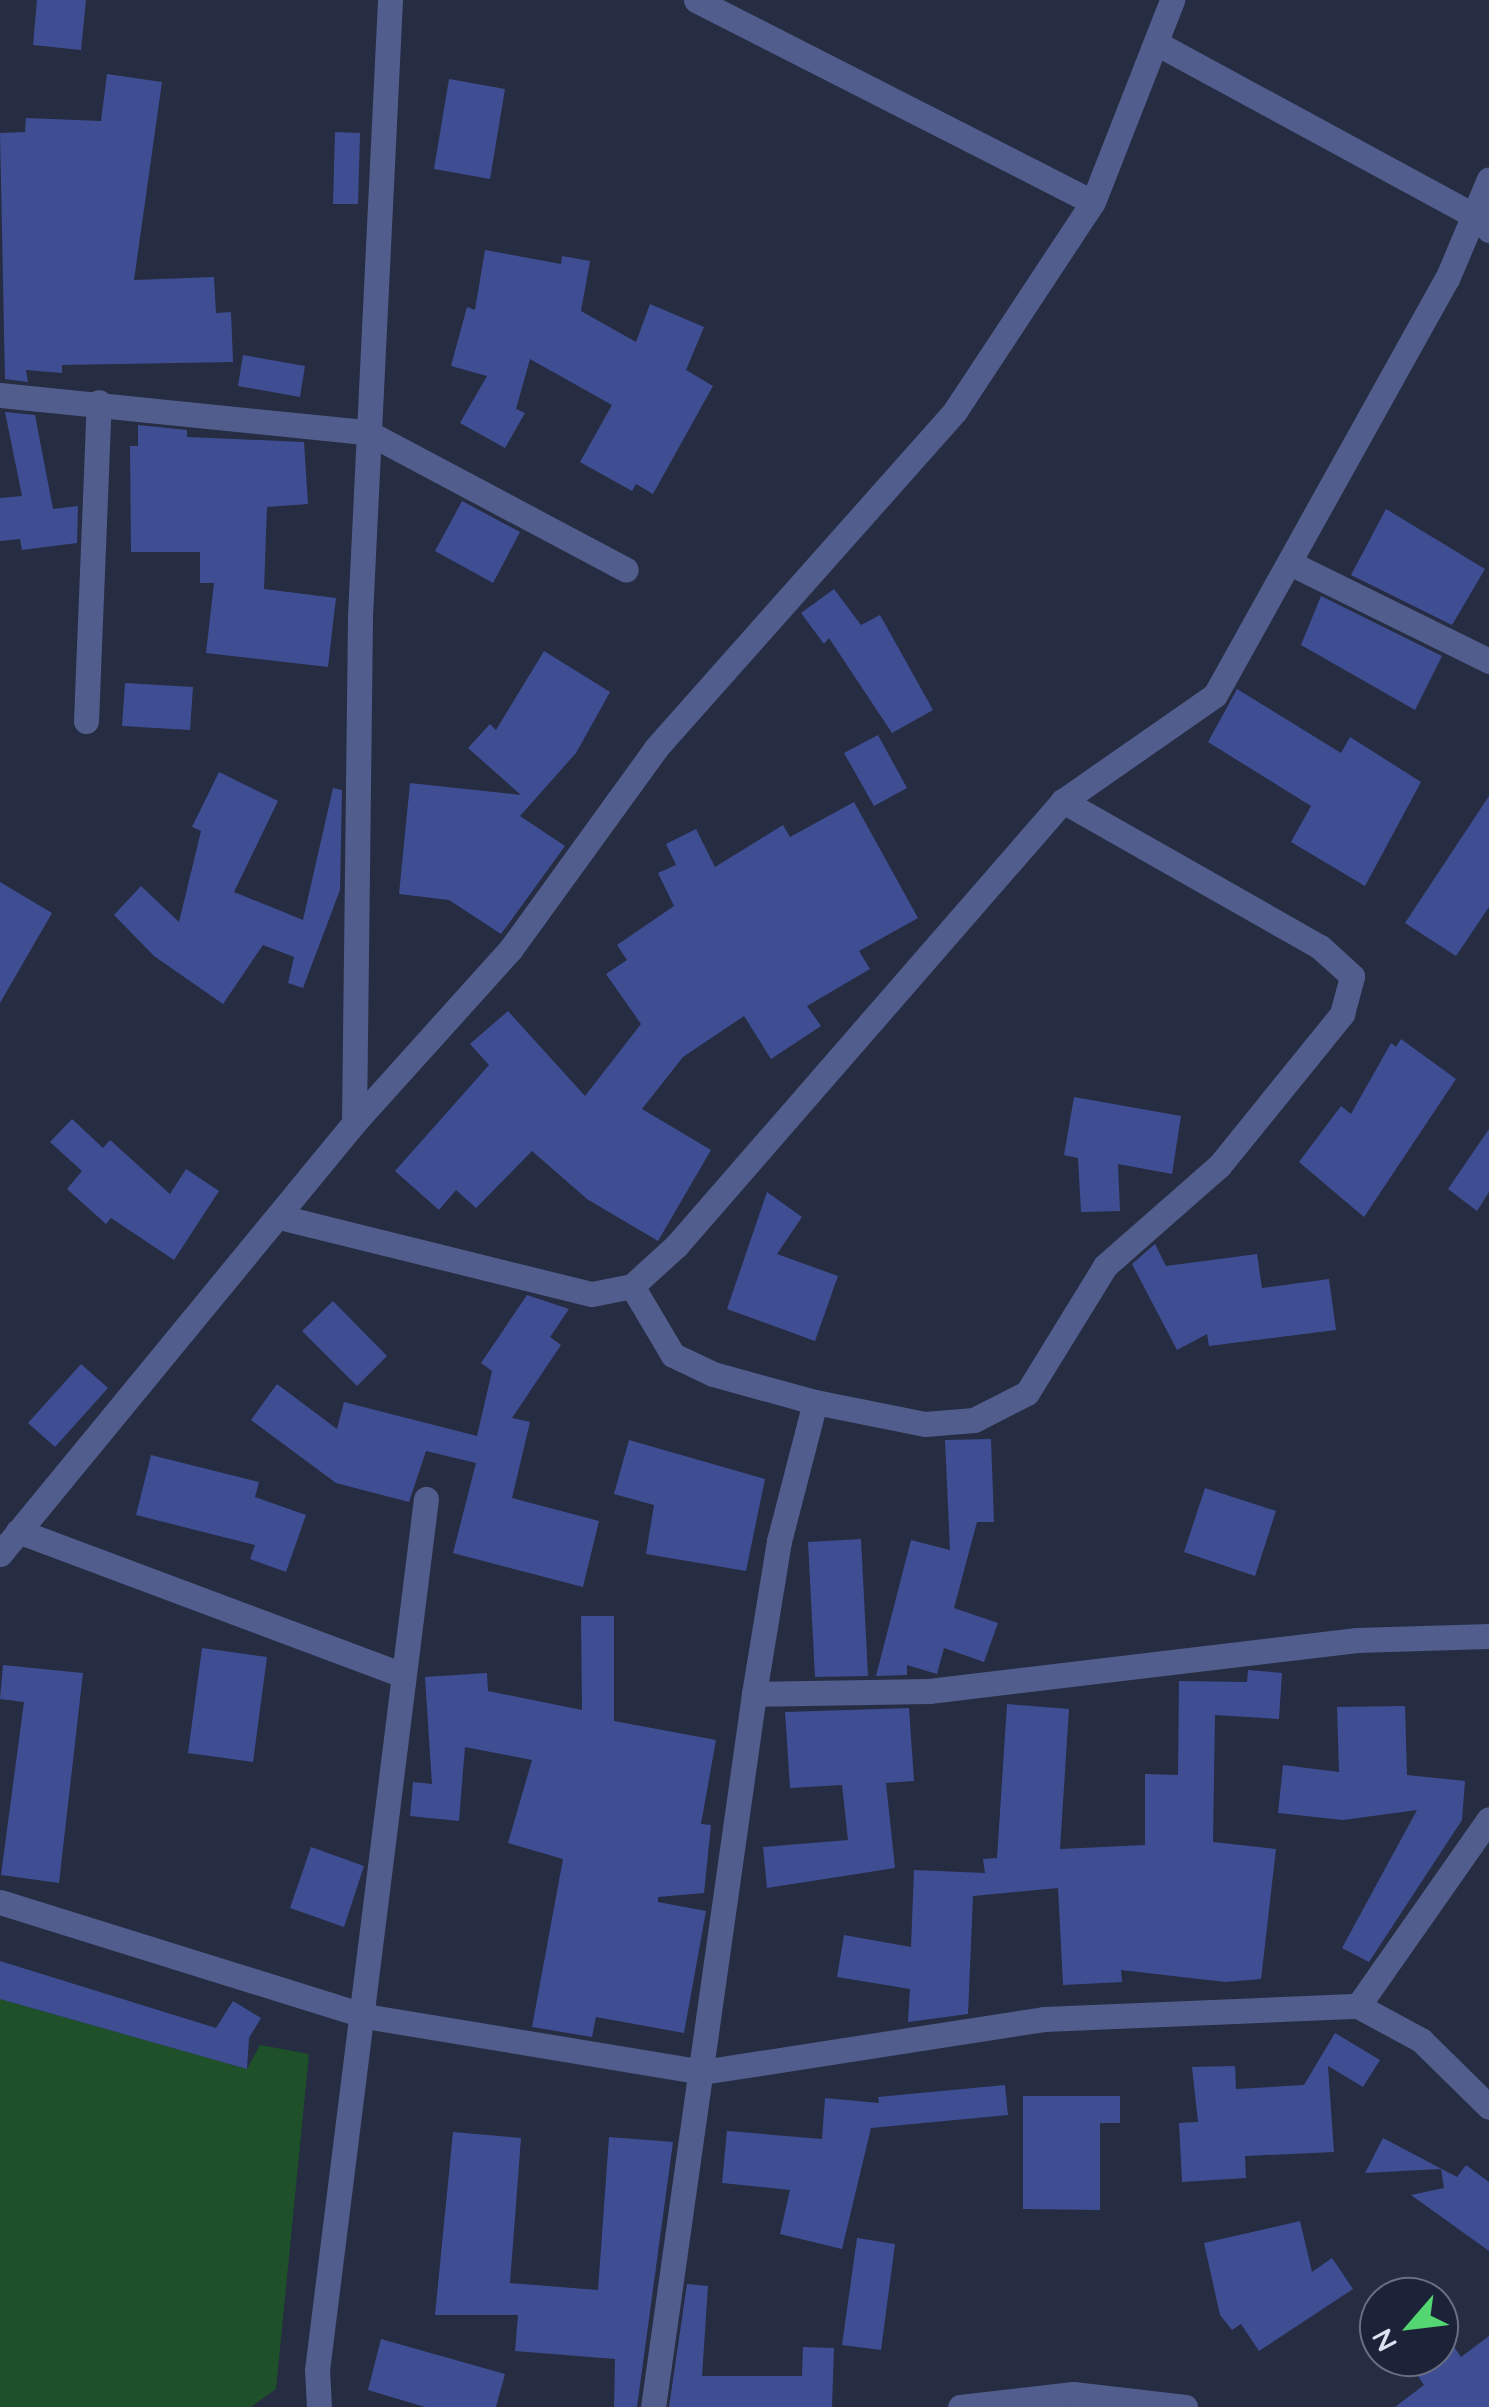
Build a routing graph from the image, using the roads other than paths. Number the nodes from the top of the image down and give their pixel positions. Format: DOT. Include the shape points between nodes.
graph roads {
  1 [pos="390,0"];
  2 [pos="696,0"];
  3 [pos="1172,0"];
  4 [pos="1158,44"];
  5 [pos="1489,179"];
  6 [pos="1093,202"];
  7 [pos="1482,223"];
  8 [pos="0,395"];
  9 [pos="98,402"];
  10 [pos="367,432"];
  11 [pos="1292,564"];
  12 [pos="626,570"];
  13 [pos="1489,661"];
  14 [pos="86,721"];
  15 [pos="1063,801"];
  16 [pos="354,1124"];
  17 [pos="280,1217"];
  18 [pos="632,1286"];
  19 [pos="815,1402"];
  20 [pos="426,1499"];
  21 [pos="18,1531"];
  22 [pos="0,1554"];
  23 [pos="1489,1636"];
  24 [pos="403,1674"];
  25 [pos="754,1694"];
  26 [pos="1489,1819"];
  27 [pos="0,1902"];
  28 [pos="1358,2006"];
  29 [pos="365,2016"];
  30 [pos="702,2072"];
  31 [pos="1489,2108"];
  32 [pos="319,2407"];
  33 [pos="653,2407"];
  34 [pos="960,2407"];
  35 [pos="1185,2407"];
  1 -- 10 [label="street"];
  2 -- 6 [label="street"];
  3 -- 4 [label="street"];
  4 -- 6 [label="street"];
  4 -- 7 [label="street"];
  5 -- 7 [label="street"];
  6 -- 16 [label="street" via="955,411 656,748 510,950"];
  7 -- 11 [label="street"];
  8 -- 9 [label="street"];
  9 -- 10 [label="street"];
  9 -- 14 [label="street"];
  10 -- 12 [label="street"];
  10 -- 16 [label="street"];
  11 -- 13 [label="street"];
  11 -- 15 [label="street" via="1215,695"];
  15 -- 18 [label="street" via="676,1246"];
  15 -- 19 [label="street" via="1320,947 1352,976 1342,1014 1219,1166 1105,1266 1027,1392 974,1420 925,1424"];
  16 -- 17 [label="street"];
  17 -- 18 [label="street" via="592,1294"];
  17 -- 21 [label="street"];
  18 -- 19 [label="street" via="673,1356"];
  19 -- 25 [label="street" via="779,1540"];
  20 -- 24 [label="street"];
  21 -- 22 [label="street"];
  21 -- 24 [label="street"];
  23 -- 25 [label="street" via="1356,1640 929,1690"];
  24 -- 29 [label="street"];
  25 -- 30 [label="street"];
  26 -- 28 [label="street"];
  27 -- 29 [label="street"];
  28 -- 30 [label="street" via="1044,2019"];
  28 -- 31 [label="street" via="1420,2040"];
  29 -- 30 [label="street"];
  29 -- 32 [label="street" via="317,2370"];
  30 -- 33 [label="street"];
  34 -- 35 [label="street" via="1073,2394"];
}
